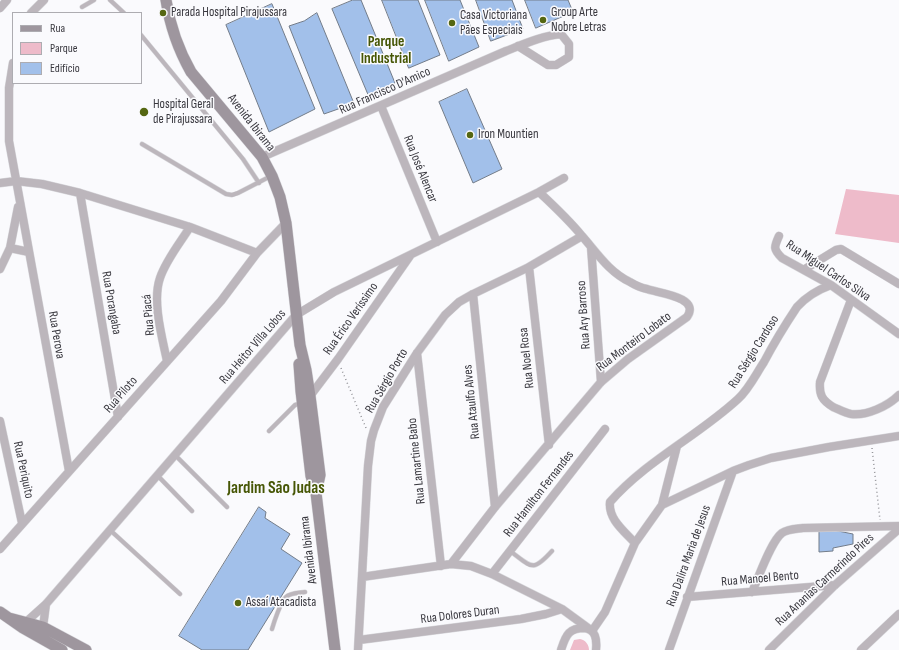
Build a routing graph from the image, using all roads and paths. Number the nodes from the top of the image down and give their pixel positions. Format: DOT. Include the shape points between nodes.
graph roads {
  1 [pos="7,0"];
  2 [pos="44,0"];
  3 [pos="94,0"];
  4 [pos="110,0"];
  5 [pos="166,0"];
  6 [pos="82,7"];
  7 [pos="0,8"];
  8 [pos="32,12"];
  9 [pos="123,12"];
  10 [pos="142,36"];
  11 [pos="518,46"];
  12 [pos="12,69"];
  13 [pos="381,106"];
  14 [pos="142,144"];
  15 [pos="262,157"];
  16 [pos="272,176"];
  17 [pos="564,178"];
  18 [pos="16,181"];
  19 [pos="0,182"];
  20 [pos="259,183"];
  21 [pos="539,192"];
  22 [pos="80,193"];
  23 [pos="19,204"];
  24 [pos="286,223"];
  25 [pos="190,227"];
  26 [pos="582,236"];
  27 [pos="779,236"];
  28 [pos="437,242"];
  29 [pos="591,247"];
  30 [pos="10,248"];
  31 [pos="29,252"];
  32 [pos="257,253"];
  33 [pos="410,255"];
  34 [pos="529,267"];
  35 [pos="0,269"];
  36 [pos="805,269"];
  37 [pos="899,284"];
  38 [pos="831,285"];
  39 [pos="473,294"];
  40 [pos="852,300"];
  41 [pos="296,315"];
  42 [pos="899,334"];
  43 [pos="417,353"];
  44 [pos="338,359"];
  45 [pos="167,361"];
  46 [pos="601,382"];
  47 [pos="899,395"];
  48 [pos="306,399"];
  49 [pos="118,417"];
  50 [pos="0,421"];
  51 [pos="605,429"];
  52 [pos="269,431"];
  53 [pos="899,436"];
  54 [pos="871,440"];
  55 [pos="371,441"];
  56 [pos="549,445"];
  57 [pos="677,446"];
  58 [pos="175,455"];
  59 [pos="69,471"];
  60 [pos="733,471"];
  61 [pos="157,475"];
  62 [pos="662,505"];
  63 [pos="227,507"];
  64 [pos="495,507"];
  65 [pos="192,512"];
  66 [pos="22,523"];
  67 [pos="881,526"];
  68 [pos="899,527"];
  69 [pos="110,530"];
  70 [pos="635,543"];
  71 [pos="0,549"];
  72 [pos="510,551"];
  73 [pos="552,551"];
  74 [pos="451,564"];
  75 [pos="441,566"];
  76 [pos="492,574"];
  77 [pos="362,577"];
  78 [pos="835,586"];
  79 [pos="305,592"];
  80 [pos="752,592"];
  81 [pos="180,594"];
  82 [pos="687,597"];
  83 [pos="46,604"];
  84 [pos="562,609"];
  85 [pos="899,614"];
  86 [pos="5,615"];
  87 [pos="572,616"];
  88 [pos="24,624"];
  89 [pos="43,627"];
  90 [pos="272,629"];
  91 [pos="590,630"];
  92 [pos="570,632"];
  93 [pos="359,640"];
  94 [pos="57,645"];
  95 [pos="86,650"];
  96 [pos="335,650"];
  97 [pos="358,650"];
  98 [pos="560,650"];
  99 [pos="599,650"];
  100 [pos="669,650"];
  101 [pos="769,650"];
  102 [pos="861,650"];
  1 -- 7 [label="street"];
  2 -- 8 [label="street"];
  3 -- 6 [label="lane"];
  4 -- 9 [label="lane"];
  5 -- 15 [label="main road, Avenida Ibirama" via="179,50 191,72"];
  10 -- 20 [label="lane" via="243,159"];
  11 -- 11 [label="street, Rua Francisco D'Amico" via="548,65 556,65 569,57 569,44 561,34"];
  11 -- 13 [label="street, Rua Francisco D'Amico"];
  12 -- 18 [label="street" via="9,88 9,141"];
  13 -- 15 [label="street, Rua Francisco D'Amico"];
  13 -- 28 [label="street, Rua José Alencar"];
  14 -- 20 [label="lane" via="226,194 238,194"];
  15 -- 16 [label="main road, Avenida Ibirama"];
  16 -- 20 [label="lane"];
  16 -- 24 [label="main road, Avenida Ibirama"];
  17 -- 21 [label="street, Rua Heitor Villa Lobos"];
  18 -- 19 [label="street"];
  18 -- 22 [label="street"];
  18 -- 23 [label="street"];
  21 -- 26 [label="street, Rua Monteiro Lobato"];
  21 -- 28 [label="street, Rua Heitor Villa Lobos"];
  22 -- 25 [label="street"];
  22 -- 49 [label="street, Rua Porangaba"];
  23 -- 30 [label="street"];
  23 -- 31 [label="street, Rua Perova"];
  24 -- 32 [label="street, Rua Piloto"];
  24 -- 41 [label="main road, Avenida Ibirama"];
  25 -- 32 [label="street"];
  25 -- 45 [label="street, Rua Piacá" via="160,278 158,302"];
  26 -- 29 [label="street, Rua Monteiro Lobato"];
  26 -- 34 [label="street, Rua Sérgio Porto"];
  27 -- 36 [label="street, Rua Miguel Carlos Silva" via="776,252 782,258"];
  28 -- 33 [label="street, Rua Heitor Villa Lobos"];
  29 -- 46 [label="street, Rua Ary Barroso"];
  29 -- 46 [label="street, Rua Monteiro Lobato" via="616,274 645,289 681,298 690,309 687,317 628,359"];
  30 -- 31 [label="street"];
  30 -- 35 [label="street"];
  31 -- 59 [label="street, Rua Perova"];
  32 -- 45 [label="street, Rua Piloto" via="221,301"];
  33 -- 41 [label="street, Rua Heitor Villa Lobos" via="334,292"];
  33 -- 44 [label="street, Rua Érico Veríssimo"];
  34 -- 39 [label="street, Rua Sérgio Porto"];
  34 -- 56 [label="street, Rua Noel Rosa"];
  36 -- 37 [label="street" via="831,252 841,249"];
  36 -- 38 [label="street, Rua Miguel Carlos Silva"];
  38 -- 40 [label="street, Rua Miguel Carlos Silva"];
  38 -- 57 [label="street, Rua Sérgio Cardoso" via="812,293 797,307 739,398"];
  39 -- 43 [label="street, Rua Sérgio Porto" via="445,315"];
  39 -- 64 [label="street, Rua Ataulfo Alves"];
  40 -- 42 [label="street, Rua Miguel Carlos Silva"];
  40 -- 47 [label="street" via="820,382 819,391 822,398 837,409 856,414 873,411"];
  41 -- 48 [label="main road, Avenida Ibirama" via="300,372"];
  41 -- 58 [label="street, Rua Heitor Villa Lobos"];
  43 -- 55 [label="street, Rua Sérgio Porto" via="383,407"];
  43 -- 75 [label="street, Rua Lamartine Babo"];
  44 -- 48 [label="street, Rua Érico Veríssimo"];
  44 -- 55 [label="path"];
  45 -- 49 [label="street, Rua Piloto"];
  46 -- 56 [label="street, Rua Monteiro Lobato"];
  48 -- 52 [label="lane" via="295,405"];
  48 -- 96 [label="main road, Avenida Ibirama" via="311,476 316,493"];
  49 -- 59 [label="street, Rua Piloto"];
  50 -- 66 [label="street, Rua Periquito"];
  51 -- 72 [label="street, Rua Hamilton Fernandes"];
  53 -- 54 [label="street"];
  54 -- 60 [label="street" via="771,458"];
  54 -- 67 [label="path"];
  55 -- 77 [label="street, Rua Sérgio Porto"];
  56 -- 64 [label="street, Rua Monteiro Lobato"];
  57 -- 62 [label="street"];
  57 -- 70 [label="street, Rua Sérgio Cardoso" via="631,480 610,502 613,519"];
  58 -- 61 [label="street, Rua Heitor Villa Lobos"];
  58 -- 63 [label="lane"];
  59 -- 66 [label="street, Rua Piloto"];
  60 -- 62 [label="street"];
  60 -- 82 [label="street, Rua Dalira Maria de Jesus"];
  61 -- 65 [label="lane"];
  61 -- 69 [label="street, Rua Heitor Villa Lobos"];
  62 -- 70 [label="street"];
  64 -- 74 [label="street, Rua Monteiro Lobato"];
  66 -- 71 [label="street, Rua Piloto"];
  67 -- 68 [label="street"];
  67 -- 80 [label="street" via="803,528 783,532 774,542"];
  68 -- 78 [label="street, Rua Ananias Carmerindo Pires"];
  69 -- 81 [label="lane"];
  69 -- 83 [label="street, Rua Heitor Villa Lobos"];
  70 -- 91 [label="street" via="605,612"];
  72 -- 73 [label="lane" via="529,565 535,566"];
  72 -- 76 [label="street, Rua Hamilton Fernandes"];
  74 -- 75 [label="street"];
  74 -- 76 [label="street" via="471,566"];
  75 -- 77 [label="street"];
  76 -- 84 [label="street"];
  77 -- 93 [label="street, Rua Sérgio Porto"];
  78 -- 80 [label="street, Rua Manoel Bento"];
  78 -- 101 [label="street, Rua Ananias Carmerindo Pires"];
  79 -- 90 [label="lane" via="285,598"];
  80 -- 82 [label="street, Rua Manoel Bento"];
  82 -- 100 [label="street, Rua Dalira Maria de Jesus"];
  83 -- 88 [label="street, Rua Heitor Villa Lobos"];
  83 -- 89 [label="street"];
  84 -- 87 [label="street"];
  84 -- 93 [label="street, Rua Dolores Duran" via="521,619"];
  85 -- 102 [label="street"];
  86 -- 88 [label="main road"];
  87 -- 91 [label="street"];
  87 -- 92 [label="street"];
  88 -- 89 [label="main road"];
  88 -- 94 [label="main road"];
  89 -- 94 [label="main road"];
  91 -- 92 [label="street" via="580,628"];
  91 -- 99 [label="street"];
  92 -- 98 [label="street"];
  93 -- 97 [label="street, Rua Sérgio Porto"];
  94 -- 95 [label="main road"];
}
